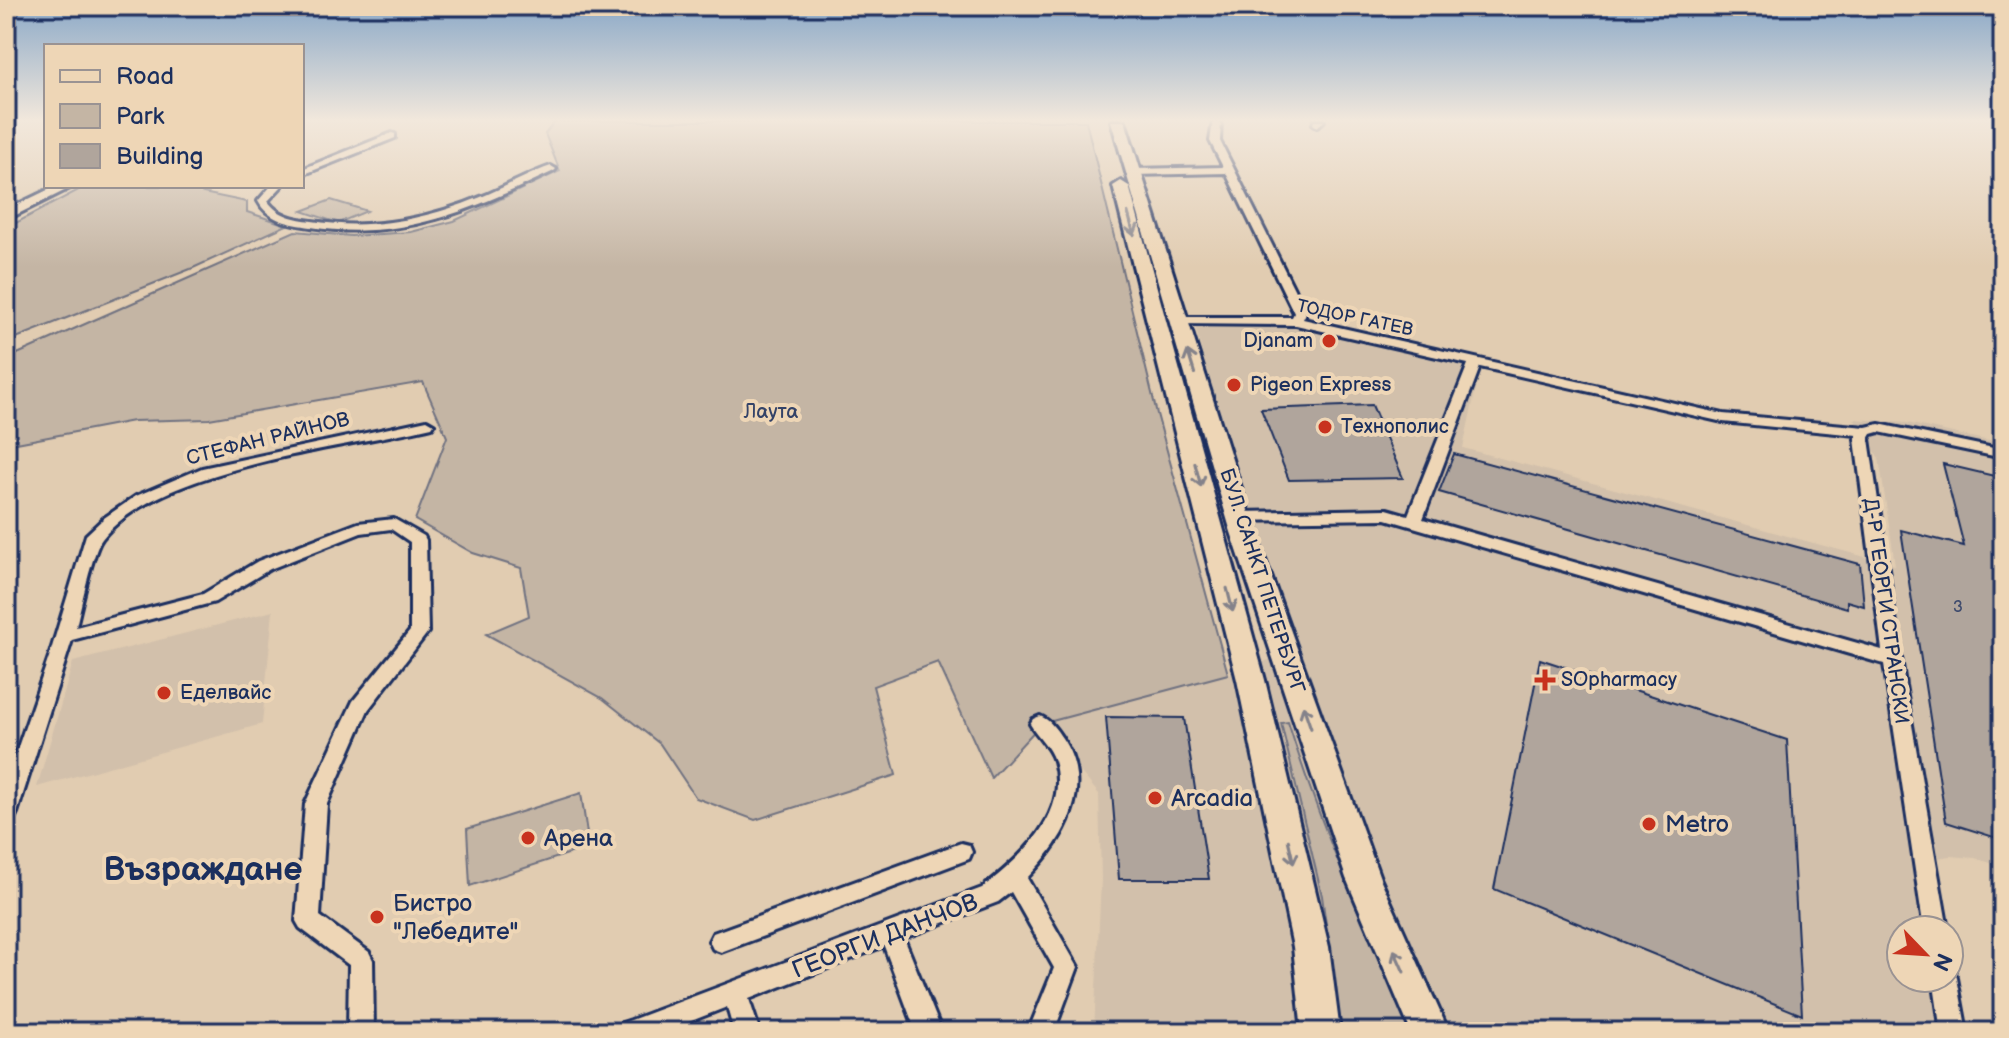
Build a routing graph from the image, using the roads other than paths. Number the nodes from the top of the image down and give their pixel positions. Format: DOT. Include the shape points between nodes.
graph roads {
  1 [pos="550,169"];
  2 [pos="1117,169"];
  3 [pos="1230,170"];
  4 [pos="1133,172"];
  5 [pos="63,188"];
  6 [pos="275,188"];
  7 [pos="6,216"];
  8 [pos="1179,321"];
  9 [pos="1296,321"];
  10 [pos="1475,363"];
  11 [pos="427,424"];
  12 [pos="1866,431"];
  13 [pos="2003,454"];
  14 [pos="1239,517"];
  15 [pos="1414,521"];
  16 [pos="64,636"];
  17 [pos="1892,660"];
  18 [pos="1040,724"];
  19 [pos="6,813"];
  20 [pos="961,852"];
  21 [pos="1014,877"];
  22 [pos="1933,914"];
  23 [pos="891,934"];
  24 [pos="721,941"];
  25 [pos="735,993"];
  26 [pos="1948,994"];
  27 [pos="361,1032"];
  28 [pos="631,1032"];
  29 [pos="747,1032"];
  30 [pos="929,1032"];
  31 [pos="1041,1032"];
  32 [pos="1321,1032"];
  33 [pos="1430,1032"];
  34 [pos="1954,1032"];
  1 -- 6 [label="street" via="451,214 366,230 278,215 263,201"];
  2 -- 32 [label="main road, БУЛ. САНКТ ПЕТЕРБУРГ, one-way" via="1251,680 1311,947"];
  3 -- 4 [label="street"];
  3 -- 9 [label="street" via="1300,313"];
  4 -- 8 [label="main road, БУЛ. САНКТ ПЕТЕРБУРГ"];
  5 -- 7 [label="street"];
  8 -- 9 [label="street, ТОДОР ГАТЕВ"];
  14 -- 8 [label="main road, БУЛ. САНКТ ПЕТЕРБУРГ, one-way"];
  9 -- 10 [label="street, ТОДОР ГАТЕВ"];
  10 -- 12 [label="street, ТОДОР ГАТЕВ" via="1723,418"];
  10 -- 15 [label="street"];
  11 -- 16 [label="street, СТЕФАН РАЙНОВ" via="207,471 142,499 92,539"];
  12 -- 13 [label="street" via="1879,428"];
  12 -- 17 [label="street, Д-Р ГЕОРГИ СТРАНСКИ" via="1862,439"];
  14 -- 15 [label="street" via="1387,514"];
  33 -- 14 [label="main road, БУЛ. САНКТ ПЕТЕРБУРГ, one-way" via="1363,878"];
  15 -- 17 [label="street"];
  16 -- 19 [label="street, СТЕФАН РАЙНОВ"];
  16 -- 27 [label="street" via="209,598 264,565 358,528 394,524 418,540 419,632 360,706 316,804 308,921 361,960"];
  17 -- 22 [label="street, Д-Р ГЕОРГИ СТРАНСКИ"];
  18 -- 21 [label="street, ГЕОРГИ ДАНЧОВ" via="1064,761 1067,795 1054,831"];
  20 -- 24 [label="street"];
  21 -- 23 [label="street, ГЕОРГИ ДАНЧОВ" via="990,895"];
  21 -- 31 [label="street" via="1066,967"];
  23 -- 25 [label="street, ГЕОРГИ ДАНЧОВ"];
  23 -- 30 [label="street"];
  25 -- 28 [label="street, ГЕОРГИ ДАНЧОВ"];
  25 -- 29 [label="street"];
  26 -- 34 [label="street"];
}
